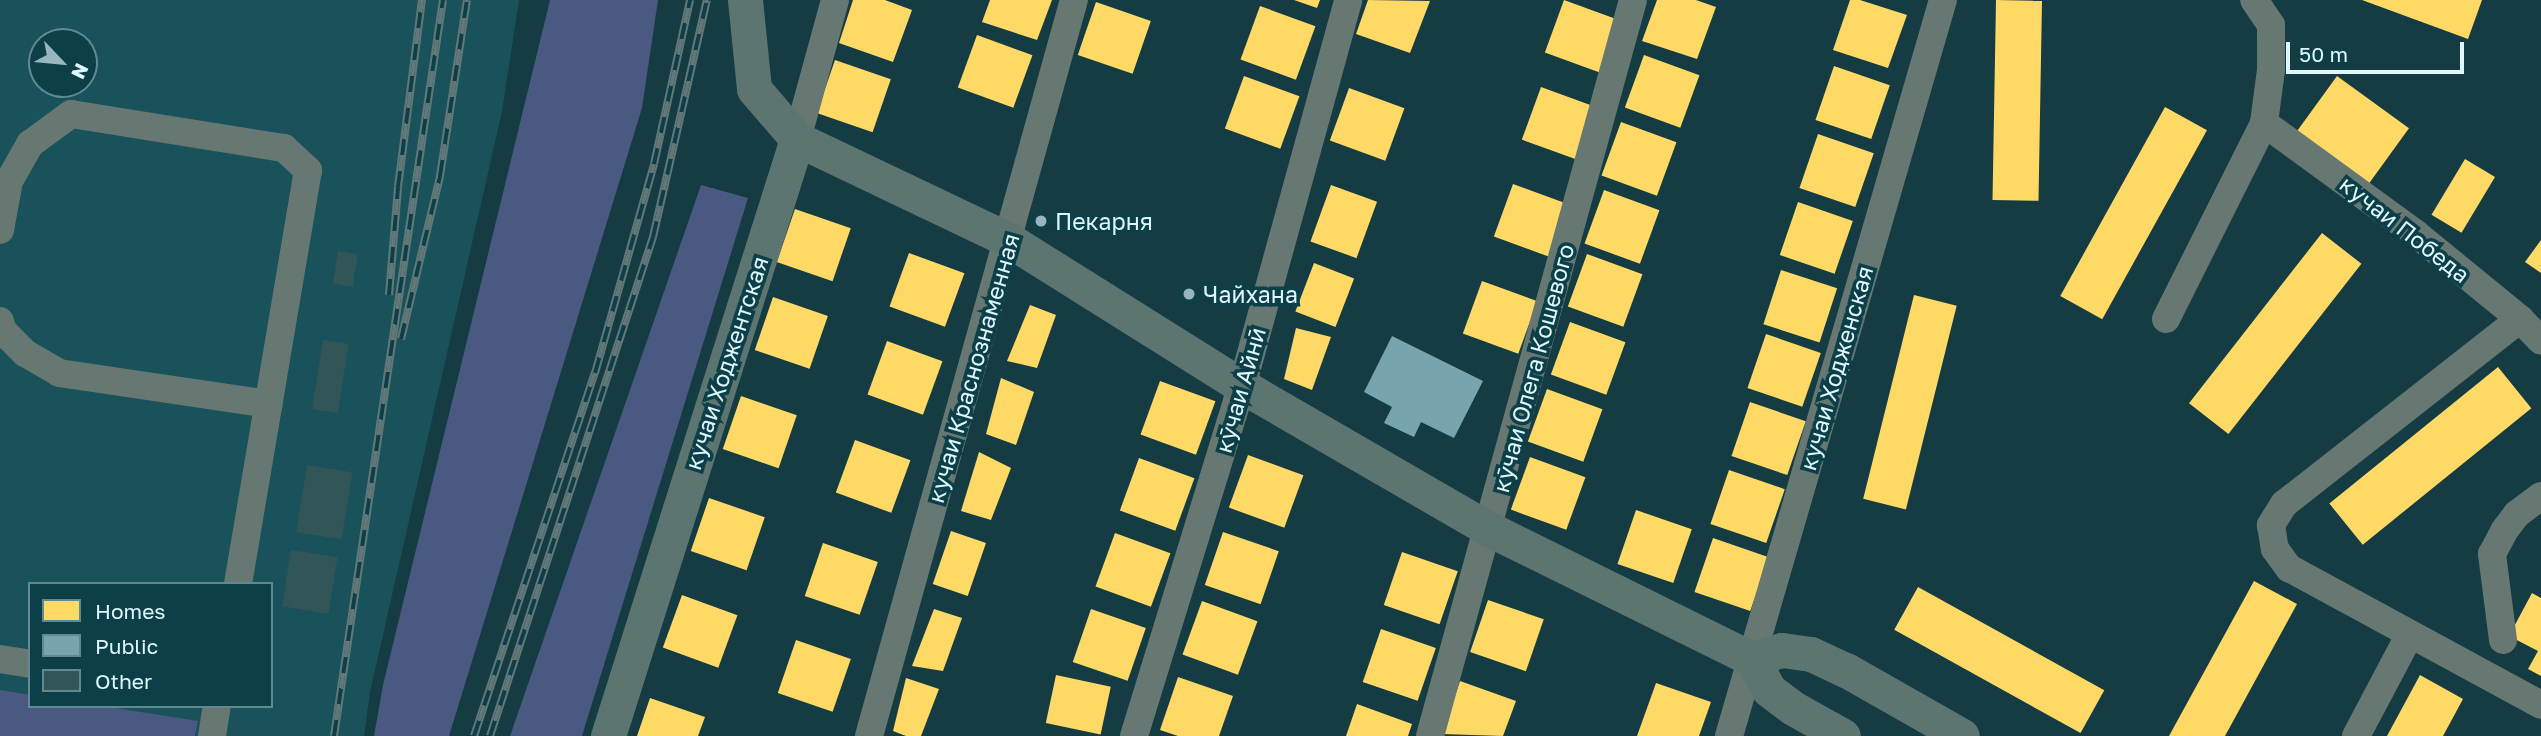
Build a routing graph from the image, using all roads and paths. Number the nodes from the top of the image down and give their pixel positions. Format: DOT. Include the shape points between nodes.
graph roads {
  1 [pos="745,0"];
  2 [pos="835,0"];
  3 [pos="1074,0"];
  4 [pos="1348,0"];
  5 [pos="1633,0"];
  6 [pos="1943,0"];
  7 [pos="2255,0"];
  8 [pos="2264,123"];
  9 [pos="797,139"];
  10 [pos="0,230"];
  11 [pos="1009,240"];
  12 [pos="2166,319"];
  13 [pos="2520,319"];
  14 [pos="0,321"];
  15 [pos="2541,341"];
  16 [pos="1242,386"];
  17 [pos="269,404"];
  18 [pos="2541,496"];
  19 [pos="1489,528"];
  20 [pos="238,582"];
  21 [pos="2410,634"];
  22 [pos="2503,640"];
  23 [pos="0,659"];
  24 [pos="1752,659"];
  25 [pos="28,664"];
  26 [pos="2541,705"];
  27 [pos="217,708"];
  28 [pos="212,736"];
  29 [pos="608,736"];
  30 [pos="869,736"];
  31 [pos="1134,736"];
  32 [pos="1430,736"];
  33 [pos="1729,736"];
  34 [pos="1843,736"];
  35 [pos="1962,736"];
  36 [pos="2357,736"];
  1 -- 9 [label="main road" via="754,89"];
  2 -- 9 [label="street"];
  3 -- 11 [label="street, кучаи Краснознаменная"];
  4 -- 16 [label="street, кӯчаи Айнӣ"];
  5 -- 19 [label="street, кӯчаи Олега Кошевого"];
  6 -- 24 [label="street, кучаи Ходженская"];
  7 -- 8 [label="street" via="2271,25"];
  8 -- 12 [label="street"];
  8 -- 13 [label="street, кучаи Победа" via="2415,233"];
  9 -- 11 [label="main road"];
  9 -- 29 [label="main road, кучаи Ходжентская"];
  10 -- 17 [label="street" via="9,181 30,144 71,114 285,148 308,170"];
  11 -- 16 [label="main road"];
  11 -- 30 [label="street, кучаи Краснознаменная"];
  13 -- 15 [label="street, кучаи Победа"];
  13 -- 21 [label="street" via="2284,504 2271,525 2275,549 2289,568"];
  14 -- 17 [label="street" via="2,330 25,353 59,373"];
  16 -- 19 [label="main road"];
  16 -- 31 [label="street, кӯчаи Айнӣ"];
  17 -- 20 [label="street"];
  18 -- 22 [label="street" via="2517,514 2492,554"];
  19 -- 24 [label="main road"];
  19 -- 32 [label="street, кӯчаи Олега Кошевого"];
  21 -- 26 [label="street"];
  21 -- 36 [label="street"];
  23 -- 25 [label="street"];
  24 -- 33 [label="street, кучаи Ходженская"];
  24 -- 34 [label="main road" via="1769,690"];
  24 -- 35 [label="main road" via="1782,650 1811,654"];
  27 -- 28 [label="street"];
}
